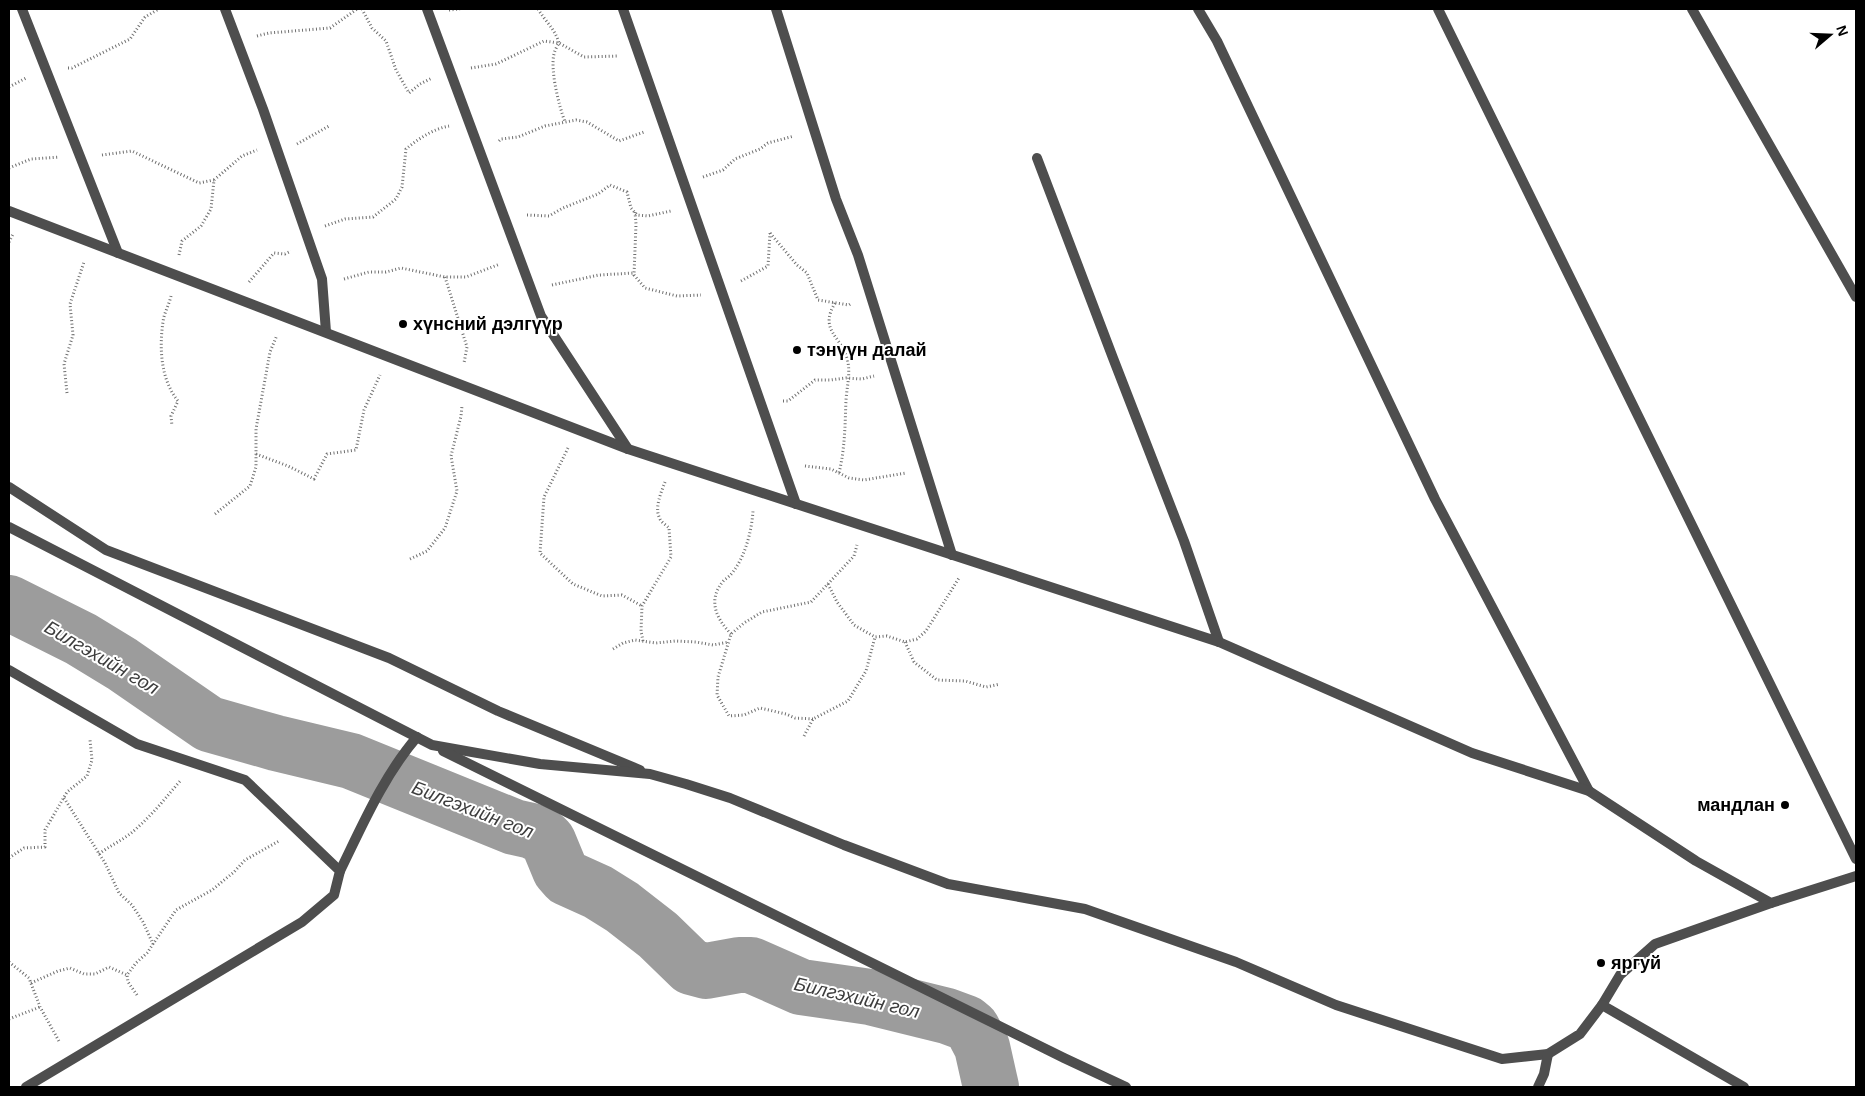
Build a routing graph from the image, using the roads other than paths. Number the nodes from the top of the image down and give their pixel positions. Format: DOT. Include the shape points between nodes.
graph roads {
  1 [pos="22,9"];
  2 [pos="225,9"];
  3 [pos="427,9"];
  4 [pos="623,9"];
  5 [pos="776,9"];
  6 [pos="1198,9"];
  7 [pos="1438,9"];
  8 [pos="1692,9"];
  9 [pos="1038,158"];
  10 [pos="9,211"];
  11 [pos="118,253"];
  12 [pos="1856,297"];
  13 [pos="326,332"];
  14 [pos="628,449"];
  15 [pos="9,486"];
  16 [pos="796,504"];
  17 [pos="9,527"];
  18 [pos="952,555"];
  19 [pos="1219,642"];
  20 [pos="9,670"];
  21 [pos="416,737"];
  22 [pos="432,745"];
  23 [pos="650,774"];
  24 [pos="1589,791"];
  25 [pos="1856,859"];
  26 [pos="340,871"];
  27 [pos="1856,876"];
  28 [pos="1771,903"];
  29 [pos="1602,1005"];
  30 [pos="1548,1054"];
  31 [pos="26,1087"];
  32 [pos="1126,1087"];
  33 [pos="1538,1087"];
  34 [pos="1744,1087"];
  1 -- 11 [label="street"];
  2 -- 13 [label="street" via="322,279"];
  3 -- 14 [label="street" via="541,316"];
  4 -- 16 [label="street"];
  5 -- 18 [label="street" via="836,198 858,255"];
  6 -- 24 [label="street" via="1222,50 1435,499"];
  7 -- 25 [label="street"];
  8 -- 12 [label="street"];
  9 -- 19 [label="street" via="1184,541"];
  10 -- 11 [label="street"];
  11 -- 13 [label="street"];
  13 -- 14 [label="street"];
  14 -- 16 [label="street"];
  15 -- 23 [label="street" via="106,550 389,658 498,711"];
  16 -- 18 [label="street"];
  17 -- 21 [label="street"];
  18 -- 19 [label="street"];
  19 -- 24 [label="street" via="1472,753"];
  20 -- 26 [label="street" via="137,744 245,780"];
  21 -- 22 [label="street"];
  21 -- 26 [label="street" via="365,818"];
  22 -- 23 [label="street" via="540,764"];
  22 -- 32 [label="street"];
  23 -- 30 [label="street" via="730,798 948,884 1085,909 1236,962 1336,1005 1502,1059"];
  24 -- 28 [label="street" via="1696,861"];
  26 -- 31 [label="street" via="334,895 302,922"];
  27 -- 28 [label="street"];
  28 -- 29 [label="street" via="1655,944 1620,975"];
  29 -- 30 [label="street" via="1580,1034"];
  29 -- 34 [label="street"];
  30 -- 33 [label="street"];
}
